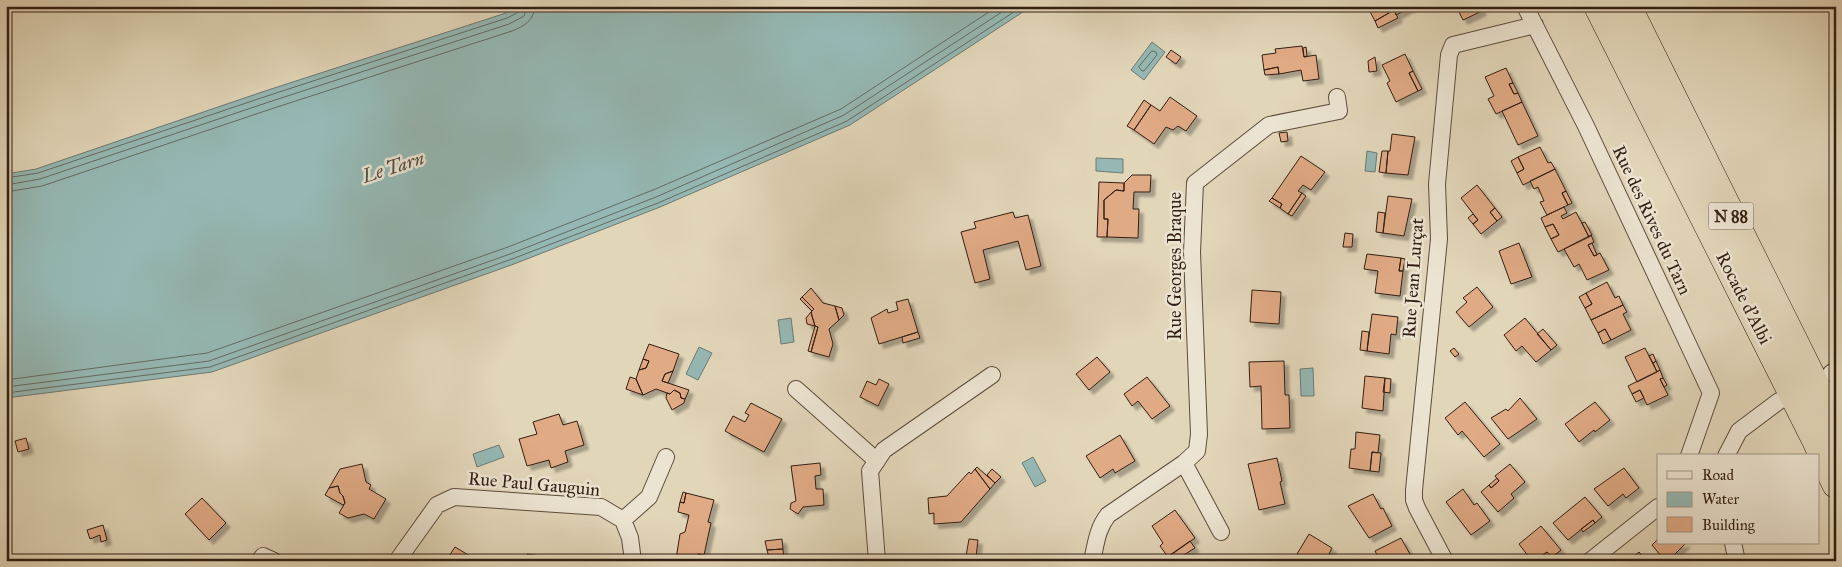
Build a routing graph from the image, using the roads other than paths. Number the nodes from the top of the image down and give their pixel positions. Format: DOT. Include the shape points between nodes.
graph roads {
  1 [pos="1526,6"];
  2 [pos="1598,6"];
  3 [pos="1626,6"];
  4 [pos="1535,25"];
  5 [pos="1337,97"];
  6 [pos="992,374"];
  7 [pos="796,389"];
  8 [pos="1779,401"];
  9 [pos="1836,426"];
  10 [pos="1690,454"];
  11 [pos="1727,454"];
  12 [pos="666,458"];
  13 [pos="877,461"];
  14 [pos="1184,463"];
  15 [pos="1836,484"];
  16 [pos="1657,508"];
  17 [pos="622,520"];
  18 [pos="1221,532"];
  19 [pos="1733,544"];
  20 [pos="259,561"];
  21 [pos="274,561"];
  22 [pos="397,561"];
  23 [pos="633,561"];
  24 [pos="877,561"];
  25 [pos="1092,561"];
  26 [pos="1445,561"];
  27 [pos="1590,561"];
  28 [pos="1737,561"];
  1 -- 4 [label="street, Rue des Rives du Tarn"];
  2 -- 15 [label="highway, Rocade d'Albi / N 88"];
  3 -- 9 [label="highway, Rocade d'Albi / N 88"];
  4 -- 10 [label="street, Rue des Rives du Tarn" via="1711,393"];
  4 -- 26 [label="street, Rue Jean Lurçat" via="1452,45 1449,55 1437,184 1439,239 1414,490 1417,508"];
  5 -- 14 [label="street, Rue Georges Braque" via="1339,111 1269,125 1195,183 1192,252 1199,434 1197,451"];
  6 -- 13 [label="street" via="884,450"];
  7 -- 13 [label="street"];
  8 -- 11 [label="street" via="1739,431"];
  12 -- 17 [label="street" via="649,497"];
  13 -- 24 [label="street" via="870,471"];
  14 -- 18 [label="street"];
  14 -- 25 [label="street, Rue Georges Braque" via="1108,515 1098,533"];
  16 -- 27 [label="street"];
  17 -- 22 [label="street, Rue Paul Gauguin" via="601,507 454,497 437,505"];
  17 -- 23 [label="street" via="630,538"];
  19 -- 28 [label="street"];
  20 -- 21 [label="street" via="263,556"];
}
